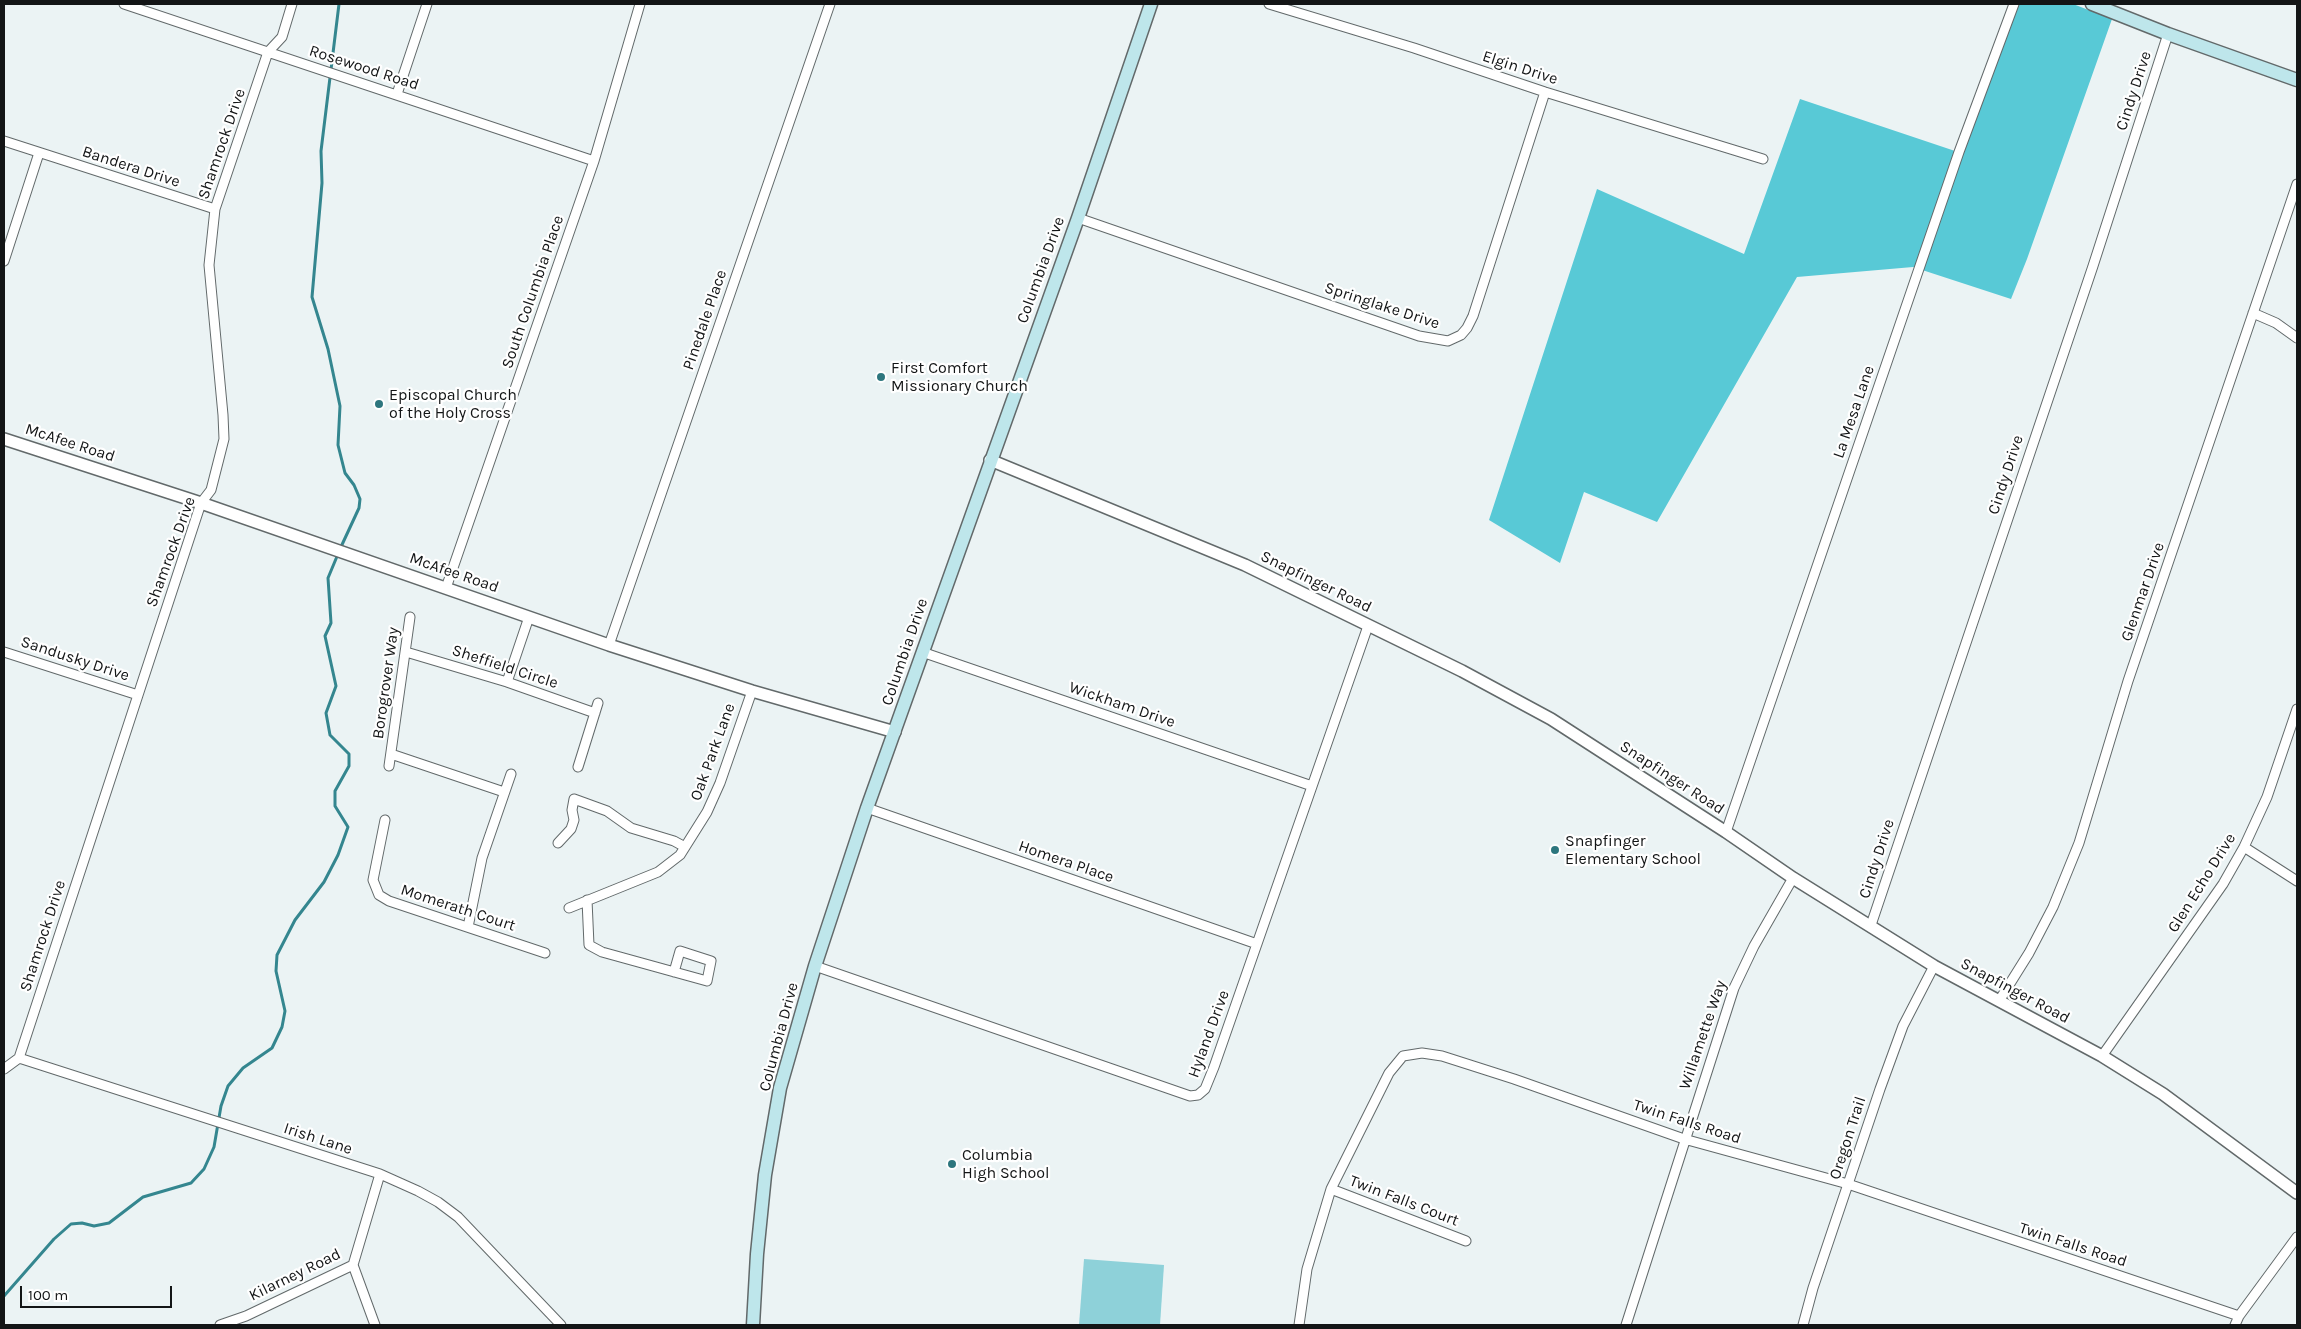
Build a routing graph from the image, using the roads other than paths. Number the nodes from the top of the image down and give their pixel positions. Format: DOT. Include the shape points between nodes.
graph roads {
  1 [pos="124,4"];
  2 [pos="292,4"];
  3 [pos="427,4"];
  4 [pos="640,4"];
  5 [pos="830,4"];
  6 [pos="1151,4"];
  7 [pos="1269,4"];
  8 [pos="2014,4"];
  9 [pos="2092,4"];
  10 [pos="2168,34"];
  11 [pos="268,52"];
  12 [pos="2297,80"];
  13 [pos="1545,92"];
  14 [pos="397,94"];
  15 [pos="4,141"];
  16 [pos="38,153"];
  17 [pos="1763,159"];
  18 [pos="594,161"];
  19 [pos="2297,184"];
  20 [pos="215,209"];
  21 [pos="1078,218"];
  22 [pos="4,261"];
  23 [pos="2253,313"];
  24 [pos="2297,338"];
  25 [pos="4,438"];
  26 [pos="990,460"];
  27 [pos="201,503"];
  28 [pos="446,588"];
  29 [pos="410,617"];
  30 [pos="529,617"];
  31 [pos="1368,626"];
  32 [pos="609,645"];
  33 [pos="4,652"];
  34 [pos="406,652"];
  35 [pos="922,652"];
  36 [pos="507,682"];
  37 [pos="752,691"];
  38 [pos="138,695"];
  39 [pos="598,703"];
  40 [pos="2297,709"];
  41 [pos="594,713"];
  42 [pos="895,732"];
  43 [pos="391,754"];
  44 [pos="389,766"];
  45 [pos="578,767"];
  46 [pos="511,774"];
  47 [pos="1312,786"];
  48 [pos="504,792"];
  49 [pos="867,808"];
  50 [pos="385,820"];
  51 [pos="1726,832"];
  52 [pos="558,843"];
  53 [pos="684,847"];
  54 [pos="2244,847"];
  55 [pos="1793,878"];
  56 [pos="2297,881"];
  57 [pos="587,900"];
  58 [pos="569,908"];
  59 [pos="1871,925"];
  60 [pos="468,927"];
  61 [pos="1257,944"];
  62 [pos="545,953"];
  63 [pos="815,966"];
  64 [pos="1934,966"];
  65 [pos="674,972"];
  66 [pos="1998,1001"];
  67 [pos="2102,1056"];
  68 [pos="19,1058"];
  69 [pos="4,1069"];
  70 [pos="1684,1139"];
  71 [pos="380,1174"];
  72 [pos="1848,1184"];
  73 [pos="1331,1189"];
  74 [pos="2297,1193"];
  75 [pos="2297,1237"];
  76 [pos="1466,1241"];
  77 [pos="353,1265"];
  78 [pos="2239,1316"];
  79 [pos="220,1325"];
  80 [pos="375,1325"];
  81 [pos="561,1325"];
  82 [pos="753,1325"];
  83 [pos="1299,1325"];
  84 [pos="1626,1325"];
  85 [pos="1803,1325"];
  86 [pos="2235,1325"];
  1 -- 11 [label="street, Rosewood Road"];
  2 -- 11 [label="street, Shamrock Drive" via="282,37"];
  3 -- 14 [label="street"];
  4 -- 18 [label="street, South Columbia Place"];
  5 -- 32 [label="street, Pinedale Place"];
  6 -- 21 [label="main road, Columbia Drive"];
  7 -- 13 [label="street, Elgin Drive"];
  8 -- 51 [label="street, La Mesa Lane" via="1959,152"];
  9 -- 10 [label="main road"];
  10 -- 12 [label="main road"];
  10 -- 59 [label="street, Cindy Drive"];
  11 -- 14 [label="street, Rosewood Road"];
  11 -- 20 [label="street, Shamrock Drive"];
  13 -- 17 [label="street, Elgin Drive"];
  13 -- 21 [label="street, Springlake Drive" via="1473,316 1461,335 1448,341 1419,336"];
  14 -- 18 [label="street, Rosewood Road"];
  15 -- 16 [label="street, Bandera Drive"];
  16 -- 20 [label="street, Bandera Drive"];
  16 -- 22 [label="street"];
  18 -- 28 [label="street, South Columbia Place"];
  19 -- 23 [label="street, Glenmar Drive"];
  20 -- 27 [label="street, Shamrock Drive" via="208,264 224,439 211,490"];
  21 -- 26 [label="main road, Columbia Drive"];
  23 -- 24 [label="street" via="2276,322"];
  23 -- 66 [label="street, Glenmar Drive" via="2128,681 2079,843 2053,907 2029,953"];
  25 -- 27 [label="street, McAfee Road"];
  26 -- 31 [label="street, Snapfinger Road" via="1244,566"];
  26 -- 35 [label="main road, Columbia Drive"];
  27 -- 28 [label="street, McAfee Road"];
  27 -- 38 [label="street, Shamrock Drive"];
  28 -- 30 [label="street, McAfee Road"];
  29 -- 34 [label="street, Borogrover Way"];
  30 -- 32 [label="street, McAfee Road"];
  30 -- 36 [label="street"];
  31 -- 47 [label="street, Hyland Drive"];
  31 -- 51 [label="street, Snapfinger Road" via="1462,671 1551,720"];
  32 -- 37 [label="street, McAfee Road"];
  33 -- 38 [label="street, Sandusky Drive"];
  34 -- 36 [label="street, Sheffield Circle"];
  34 -- 43 [label="street, Borogrover Way"];
  35 -- 42 [label="main road, Columbia Drive"];
  35 -- 47 [label="street, Wickham Drive"];
  36 -- 41 [label="street, Sheffield Circle"];
  37 -- 42 [label="street, McAfee Road"];
  37 -- 53 [label="street, Oak Park Lane" via="720,783 707,812"];
  38 -- 68 [label="street, Shamrock Drive"];
  39 -- 41 [label="street"];
  40 -- 54 [label="street, Glen Echo Drive" via="2267,797"];
  41 -- 45 [label="street"];
  42 -- 49 [label="main road, Columbia Drive"];
  43 -- 44 [label="street, Borogrover Way"];
  43 -- 48 [label="street, Borogrover Way"];
  46 -- 48 [label="street"];
  47 -- 61 [label="street, Hyland Drive"];
  48 -- 60 [label="street" via="482,858"];
  49 -- 61 [label="street, Homera Place"];
  49 -- 63 [label="main road, Columbia Drive"];
  50 -- 60 [label="street, Momerath Court" via="373,880 379,895 389,902"];
  51 -- 55 [label="street, Snapfinger Road"];
  52 -- 53 [label="street" via="571,829 574,799 607,811 631,828"];
  53 -- 57 [label="street, Oak Park Lane" via="680,855 658,872"];
  54 -- 56 [label="street"];
  54 -- 67 [label="street, Glen Echo Drive" via="2223,884"];
  55 -- 59 [label="street, Snapfinger Road"];
  55 -- 70 [label="street, Willamette Way" via="1734,988"];
  57 -- 58 [label="street, Oak Park Lane"];
  57 -- 65 [label="street" via="589,945 602,952"];
  59 -- 64 [label="street, Snapfinger Road"];
  60 -- 62 [label="street, Momerath Court"];
  61 -- 63 [label="street, Hyland Drive" via="1206,1089 1190,1096"];
  63 -- 82 [label="main road, Columbia Drive" via="780,1088 765,1175"];
  64 -- 66 [label="street, Snapfinger Road"];
  64 -- 72 [label="street, Oregon Trail" via="1903,1026"];
  66 -- 67 [label="street, Snapfinger Road"];
  67 -- 74 [label="street, Snapfinger Road" via="2164,1094"];
  68 -- 69 [label="street"];
  68 -- 71 [label="street, Irish Lane"];
  70 -- 72 [label="street, Twin Falls Road"];
  70 -- 73 [label="street, Twin Falls Road" via="1442,1056 1412,1054 1403,1056 1389,1073"];
  70 -- 84 [label="street, Willamette Way"];
  71 -- 77 [label="street, Kilarney Road"];
  71 -- 81 [label="street, Irish Lane" via="438,1202 458,1217"];
  72 -- 78 [label="street, Twin Falls Road"];
  72 -- 85 [label="street, Oregon Trail"];
  73 -- 76 [label="street, Twin Falls Court"];
  73 -- 83 [label="street, Twin Falls Road" via="1307,1269"];
  75 -- 78 [label="street"];
  77 -- 79 [label="street, Kilarney Road"];
  77 -- 80 [label="street"];
  78 -- 86 [label="street"];
}
